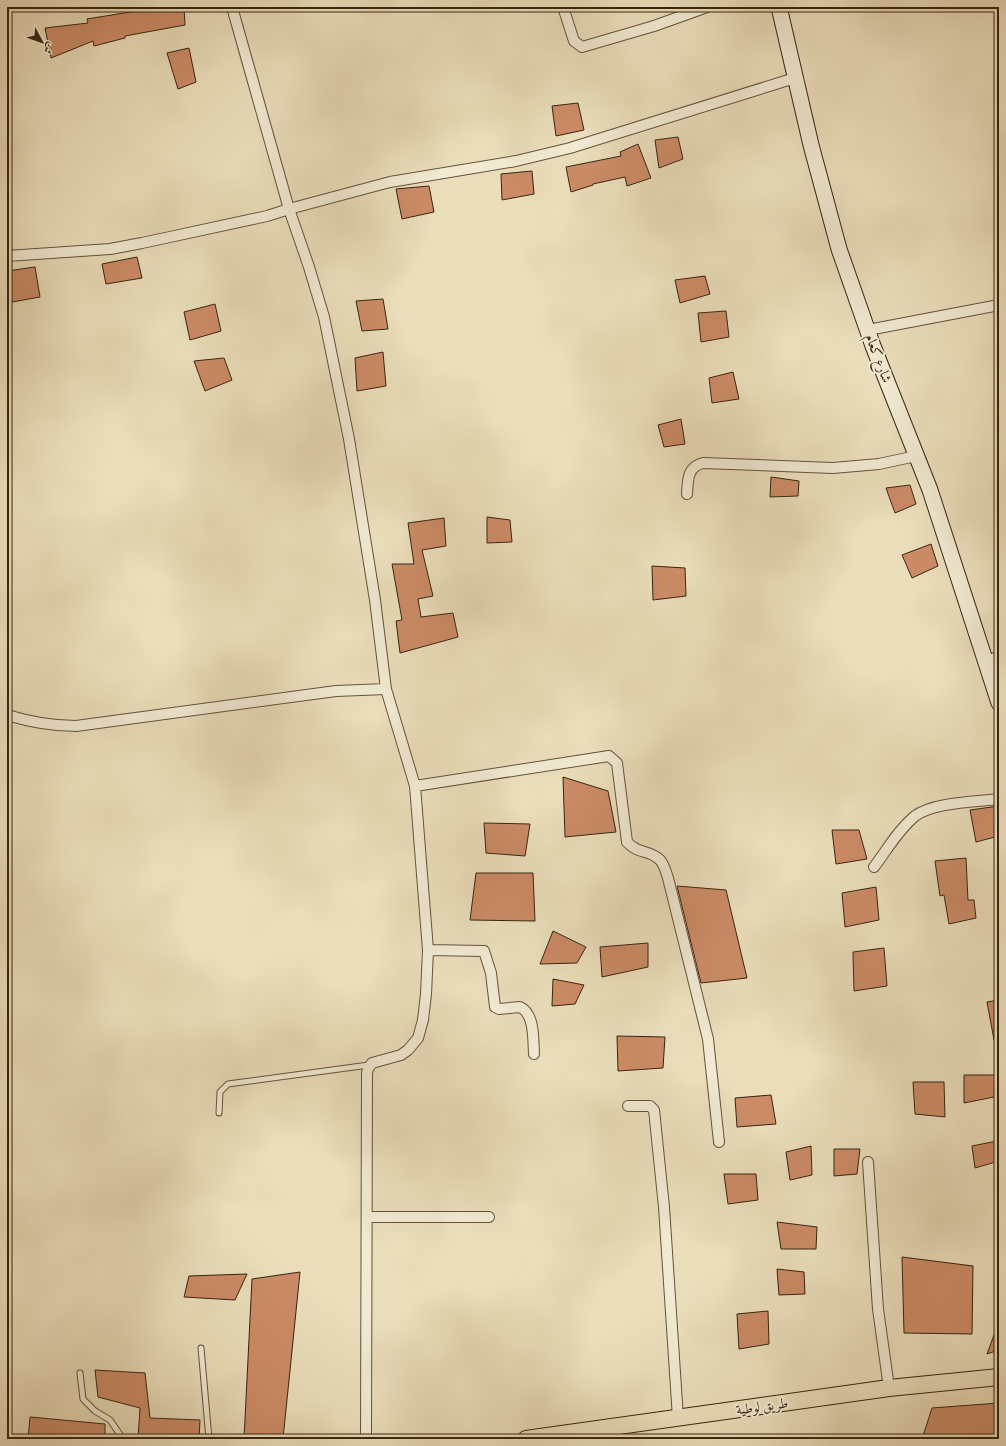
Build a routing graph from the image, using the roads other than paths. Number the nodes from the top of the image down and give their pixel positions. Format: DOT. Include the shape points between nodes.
graph roads {
  1 [pos="232,7"];
  2 [pos="563,7"];
  3 [pos="707,7"];
  4 [pos="779,7"];
  5 [pos="795,78"];
  6 [pos="289,209"];
  7 [pos="7,256"];
  8 [pos="999,305"];
  9 [pos="868,330"];
  10 [pos="916,456"];
  11 [pos="687,494"];
  12 [pos="992,659"];
  13 [pos="386,689"];
  14 [pos="999,703"];
  15 [pos="7,715"];
  16 [pos="416,786"];
  17 [pos="999,799"];
  18 [pos="874,867"];
  19 [pos="428,950"];
  20 [pos="534,1054"];
  21 [pos="370,1065"];
  22 [pos="628,1106"];
  23 [pos="219,1113"];
  24 [pos="719,1142"];
  25 [pos="868,1162"];
  26 [pos="368,1217"];
  27 [pos="489,1217"];
  28 [pos="201,1348"];
  29 [pos="80,1373"];
  30 [pos="999,1377"];
  31 [pos="889,1388"];
  32 [pos="678,1418"];
  33 [pos="123,1439"];
  34 [pos="209,1439"];
  35 [pos="366,1439"];
  36 [pos="526,1439"];
  1 -- 6 [label="street"];
  2 -- 3 [label="street" via="574,40 582,47"];
  4 -- 5 [label="street, شارع كعام"];
  5 -- 6 [label="street" via="570,148 516,161 390,182"];
  5 -- 9 [label="street, شارع كعام" via="839,249"];
  6 -- 7 [label="street" via="267,216 110,249"];
  6 -- 13 [label="street" via="324,318 336,375 375,600"];
  8 -- 9 [label="street"];
  9 -- 10 [label="street, شارع كعام"];
  10 -- 11 [label="street" via="880,464 833,468 703,463 697,465 689,474"];
  10 -- 12 [label="street, شارع كعام" via="965,594"];
  12 -- 14 [label="street, شارع كعام"];
  13 -- 15 [label="street" via="336,691 76,726 53,726"];
  13 -- 16 [label="street"];
  16 -- 19 [label="street"];
  16 -- 24 [label="street" via="609,756 617,763 627,842 635,850 650,853 662,861 668,878 708,1039"];
  17 -- 18 [label="street" via="934,807 915,816"];
  19 -- 20 [label="street" via="484,951 491,973 495,1007 520,1007 526,1011 532,1025"];
  19 -- 21 [label="street" via="426,994 418,1038 404,1053"];
  21 -- 23 [label="lane" via="228,1084 220,1092"];
  21 -- 26 [label="street" via="367,1073"];
  22 -- 32 [label="street" via="650,1106 654,1110 664,1207"];
  25 -- 31 [label="street" via="878,1309"];
  26 -- 27 [label="street"];
  26 -- 35 [label="street" via="365,1309"];
  28 -- 34 [label="lane"];
  29 -- 33 [label="lane" via="83,1398 95,1411 110,1420"];
  30 -- 31 [label="main road, طريق لوطية"];
  31 -- 32 [label="main road, طريق لوطية"];
  32 -- 36 [label="main road, طريق لوطية"];
}
